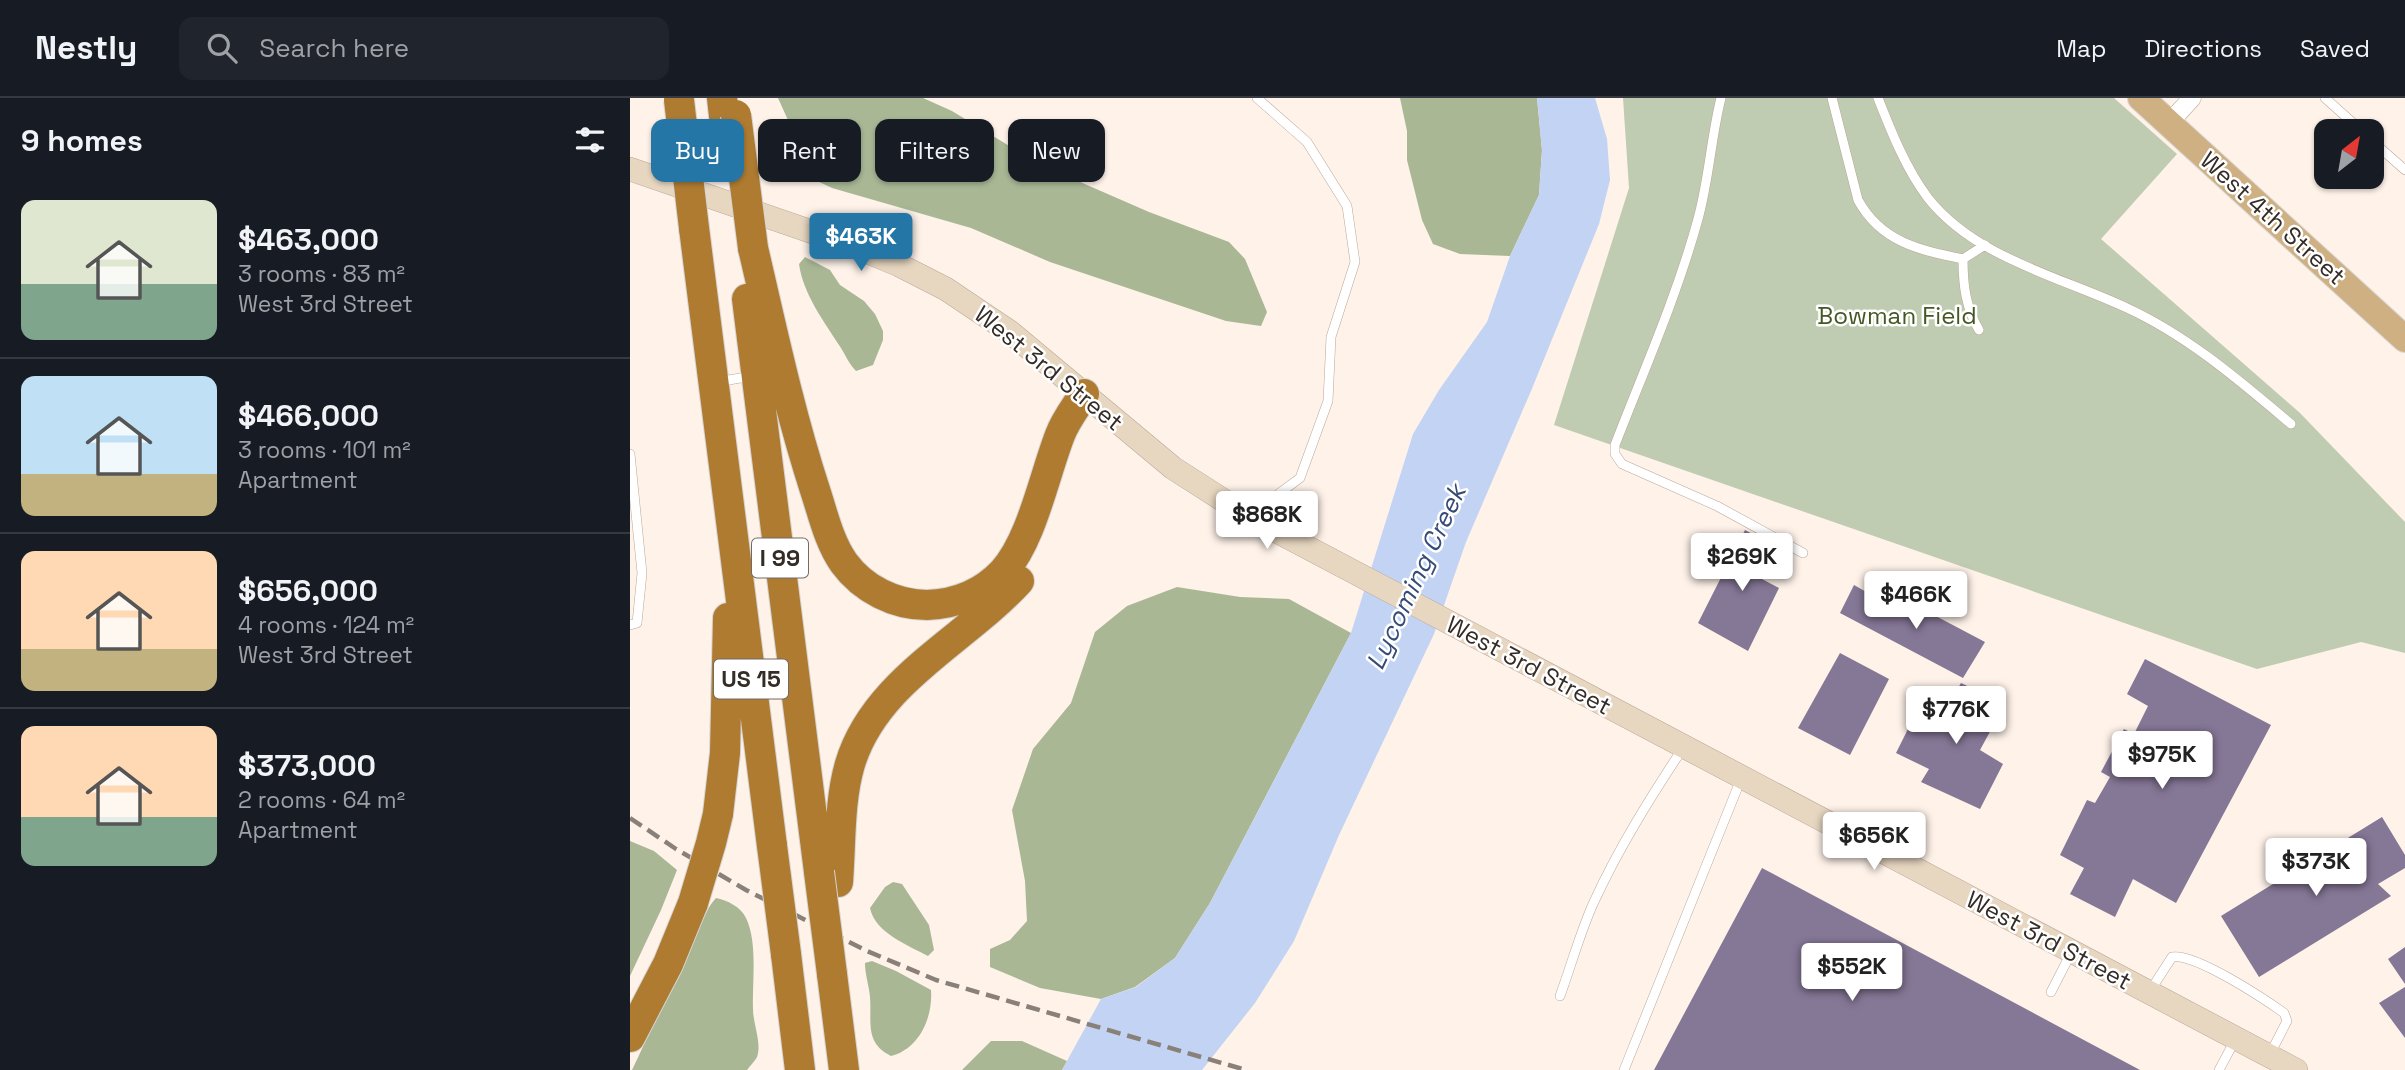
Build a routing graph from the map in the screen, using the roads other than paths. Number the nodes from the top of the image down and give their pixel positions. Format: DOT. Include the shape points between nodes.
graph roads {
  1 [pos="1257,98"];
  2 [pos="1721,98"];
  3 [pos="1832,98"];
  4 [pos="1878,98"];
  5 [pos="2141,98"];
  6 [pos="2192,98"];
  7 [pos="2325,98"];
  8 [pos="678,99"];
  9 [pos="729,107"];
  10 [pos="2349,119"];
  11 [pos="2169,123"];
  12 [pos="2384,151"];
  13 [pos="630,169"];
  14 [pos="2405,170"];
  15 [pos="1985,245"];
  16 [pos="747,246"];
  17 [pos="1963,260"];
  18 [pos="1979,330"];
  19 [pos="2405,339"];
  20 [pos="757,375"];
  21 [pos="714,383"];
  22 [pos="1084,394"];
  23 [pos="2291,424"];
  24 [pos="630,454"];
  25 [pos="730,512"];
  26 [pos="1248,516"];
  27 [pos="1803,553"];
  28 [pos="630,625"];
  29 [pos="1684,747"];
  30 [pos="1742,778"];
  31 [pos="829,877"];
  32 [pos="2072,952"];
  33 [pos="2051,992"];
  34 [pos="2149,993"];
  35 [pos="1560,996"];
  36 [pos="630,1037"];
  37 [pos="2236,1038"];
  38 [pos="2269,1056"];
  39 [pos="800,1070"];
  40 [pos="844,1070"];
  41 [pos="1624,1070"];
  42 [pos="2219,1070"];
  43 [pos="2296,1070"];
  1 -- 26 [label="lane" via="1307,142 1347,206 1355,262 1331,338 1328,401 1300,478"];
  2 -- 27 [label="lane" via="1698,221 1615,454 1622,464 1717,506"];
  3 -- 17 [label="lane" via="1866,215 1898,240"];
  4 -- 15 [label="lane" via="1924,192"];
  5 -- 11 [label="main road, West 4th Street"];
  6 -- 11 [label="street"];
  7 -- 10 [label="lane"];
  8 -- 21 [label="highway, I 99, bridge"];
  9 -- 16 [label="highway, I 99"];
  11 -- 19 [label="main road, West 4th Street"];
  12 -- 14 [label="lane"];
  13 -- 22 [label="main road, West 3rd Street" via="853,246 924,277 989,317"];
  15 -- 17 [label="lane"];
  15 -- 23 [label="lane" via="2158,325 2234,375"];
  16 -- 20 [label="highway, I 99"];
  16 -- 22 [label="highway" via="793,421 833,543 853,573 889,597 924,605 950,602 973,594 1003,571 1021,544 1061,432"];
  17 -- 18 [label="lane" via="1969,314"];
  20 -- 21 [label="lane"];
  20 -- 31 [label="highway, I 99"];
  21 -- 25 [label="highway, I 99"];
  22 -- 26 [label="main road, West 3rd Street" via="1173,468"];
  22 -- 31 [label="highway" via="1078,438 1032,563 1006,593 894,692 859,740 846,781"];
  24 -- 28 [label="lane" via="642,573 637,623"];
  25 -- 36 [label="highway, bridge" via="727,719 718,814 694,903"];
  25 -- 39 [label="highway, US 15, bridge"];
  26 -- 29 [label="main road, West 3rd Street"];
  29 -- 30 [label="main road, West 3rd Street"];
  29 -- 35 [label="lane" via="1604,881"];
  30 -- 32 [label="main road, West 3rd Street"];
  30 -- 41 [label="lane"];
  31 -- 40 [label="highway, bridge" via="832,974"];
  32 -- 33 [label="lane"];
  32 -- 34 [label="main road, West 3rd Street"];
  34 -- 37 [label="main road, West 3rd Street"];
  34 -- 38 [label="lane" via="2172,957 2208,967 2284,1013 2287,1021"];
  37 -- 38 [label="main road, West 3rd Street"];
  37 -- 42 [label="lane"];
  38 -- 43 [label="main road, West 3rd Street"];
}
